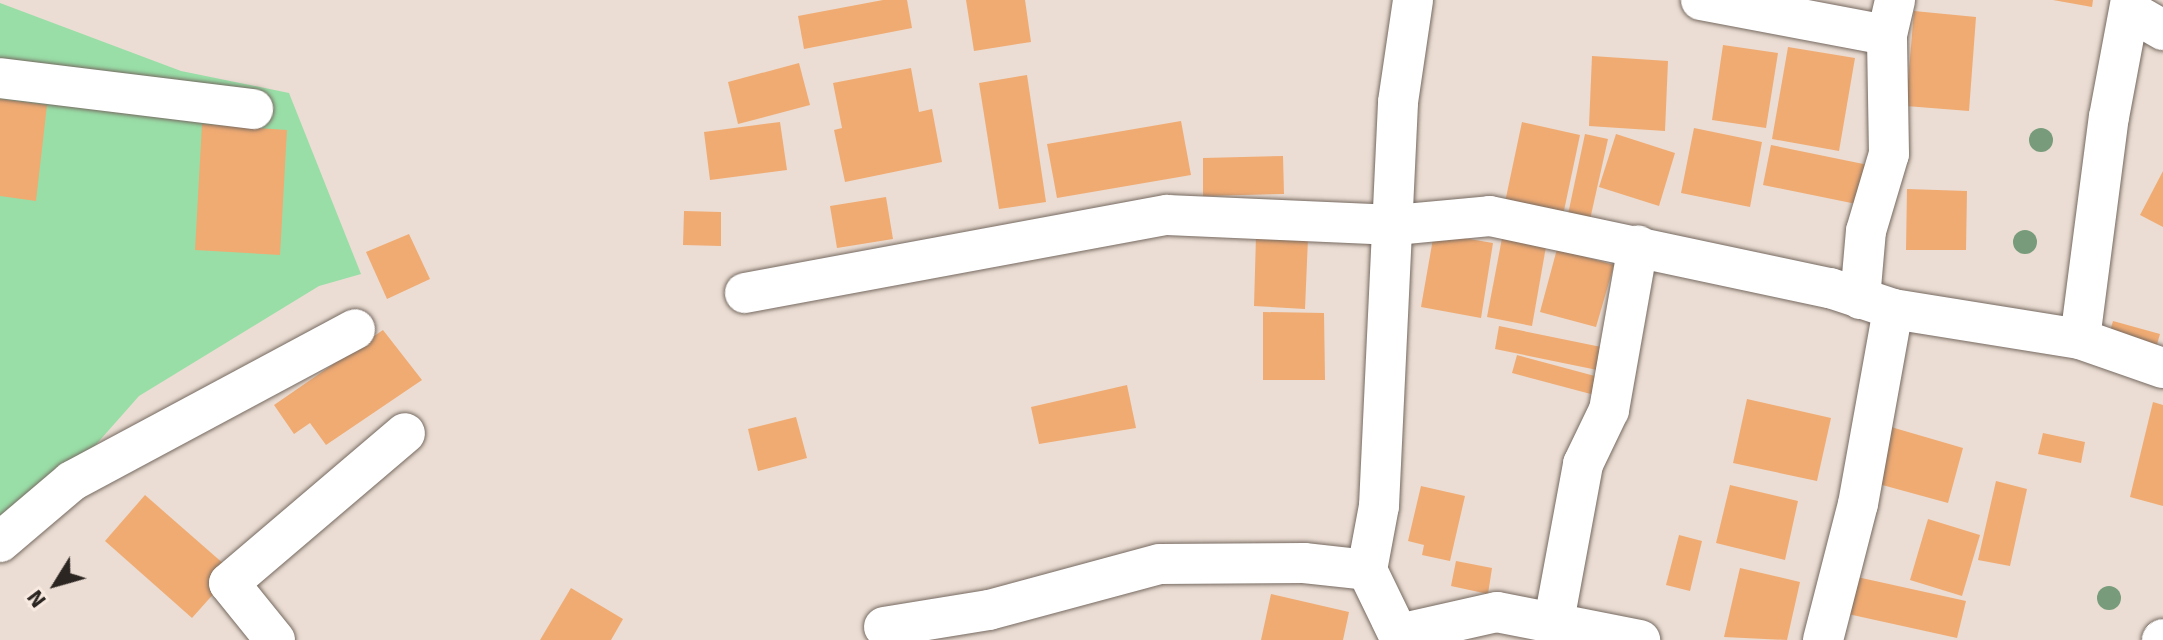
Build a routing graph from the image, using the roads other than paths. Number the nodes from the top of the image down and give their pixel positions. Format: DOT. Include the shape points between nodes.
graph roads {
  1 [pos="1413,0"];
  2 [pos="1701,0"];
  3 [pos="2141,14"];
  4 [pos="1891,18"];
  5 [pos="0,78"];
  6 [pos="253,109"];
  7 [pos="1395,225"];
  8 [pos="1638,246"];
  9 [pos="745,293"];
  10 [pos="1877,304"];
  11 [pos="355,329"];
  12 [pos="2080,339"];
  13 [pos="2163,368"];
  14 [pos="405,433"];
  15 [pos="0,542"];
  16 [pos="1367,570"];
  17 [pos="1554,621"];
  18 [pos="884,627"];
  19 [pos="1400,637"];
  20 [pos="275,640"];
  21 [pos="1640,640"];
  22 [pos="1823,640"];
  1 -- 7 [label="street" via="1398,102"];
  2 -- 4 [label="street"];
  3 -- 12 [label="street" via="2109,117"];
  4 -- 10 [label="street" via="1889,154 1866,231"];
  5 -- 6 [label="street"];
  7 -- 8 [label="street" via="1490,216"];
  7 -- 9 [label="street" via="1167,215"];
  7 -- 16 [label="street" via="1379,506"];
  8 -- 10 [label="street"];
  8 -- 17 [label="street" via="1609,410 1583,464"];
  10 -- 12 [label="street"];
  10 -- 22 [label="street" via="1858,504"];
  11 -- 15 [label="street" via="72,481"];
  12 -- 13 [label="street"];
  14 -- 20 [label="street" via="229,583"];
  16 -- 18 [label="street" via="1304,563 1160,564 989,610"];
  16 -- 19 [label="street"];
  17 -- 19 [label="street" via="1483,613"];
  17 -- 21 [label="street"];
}
